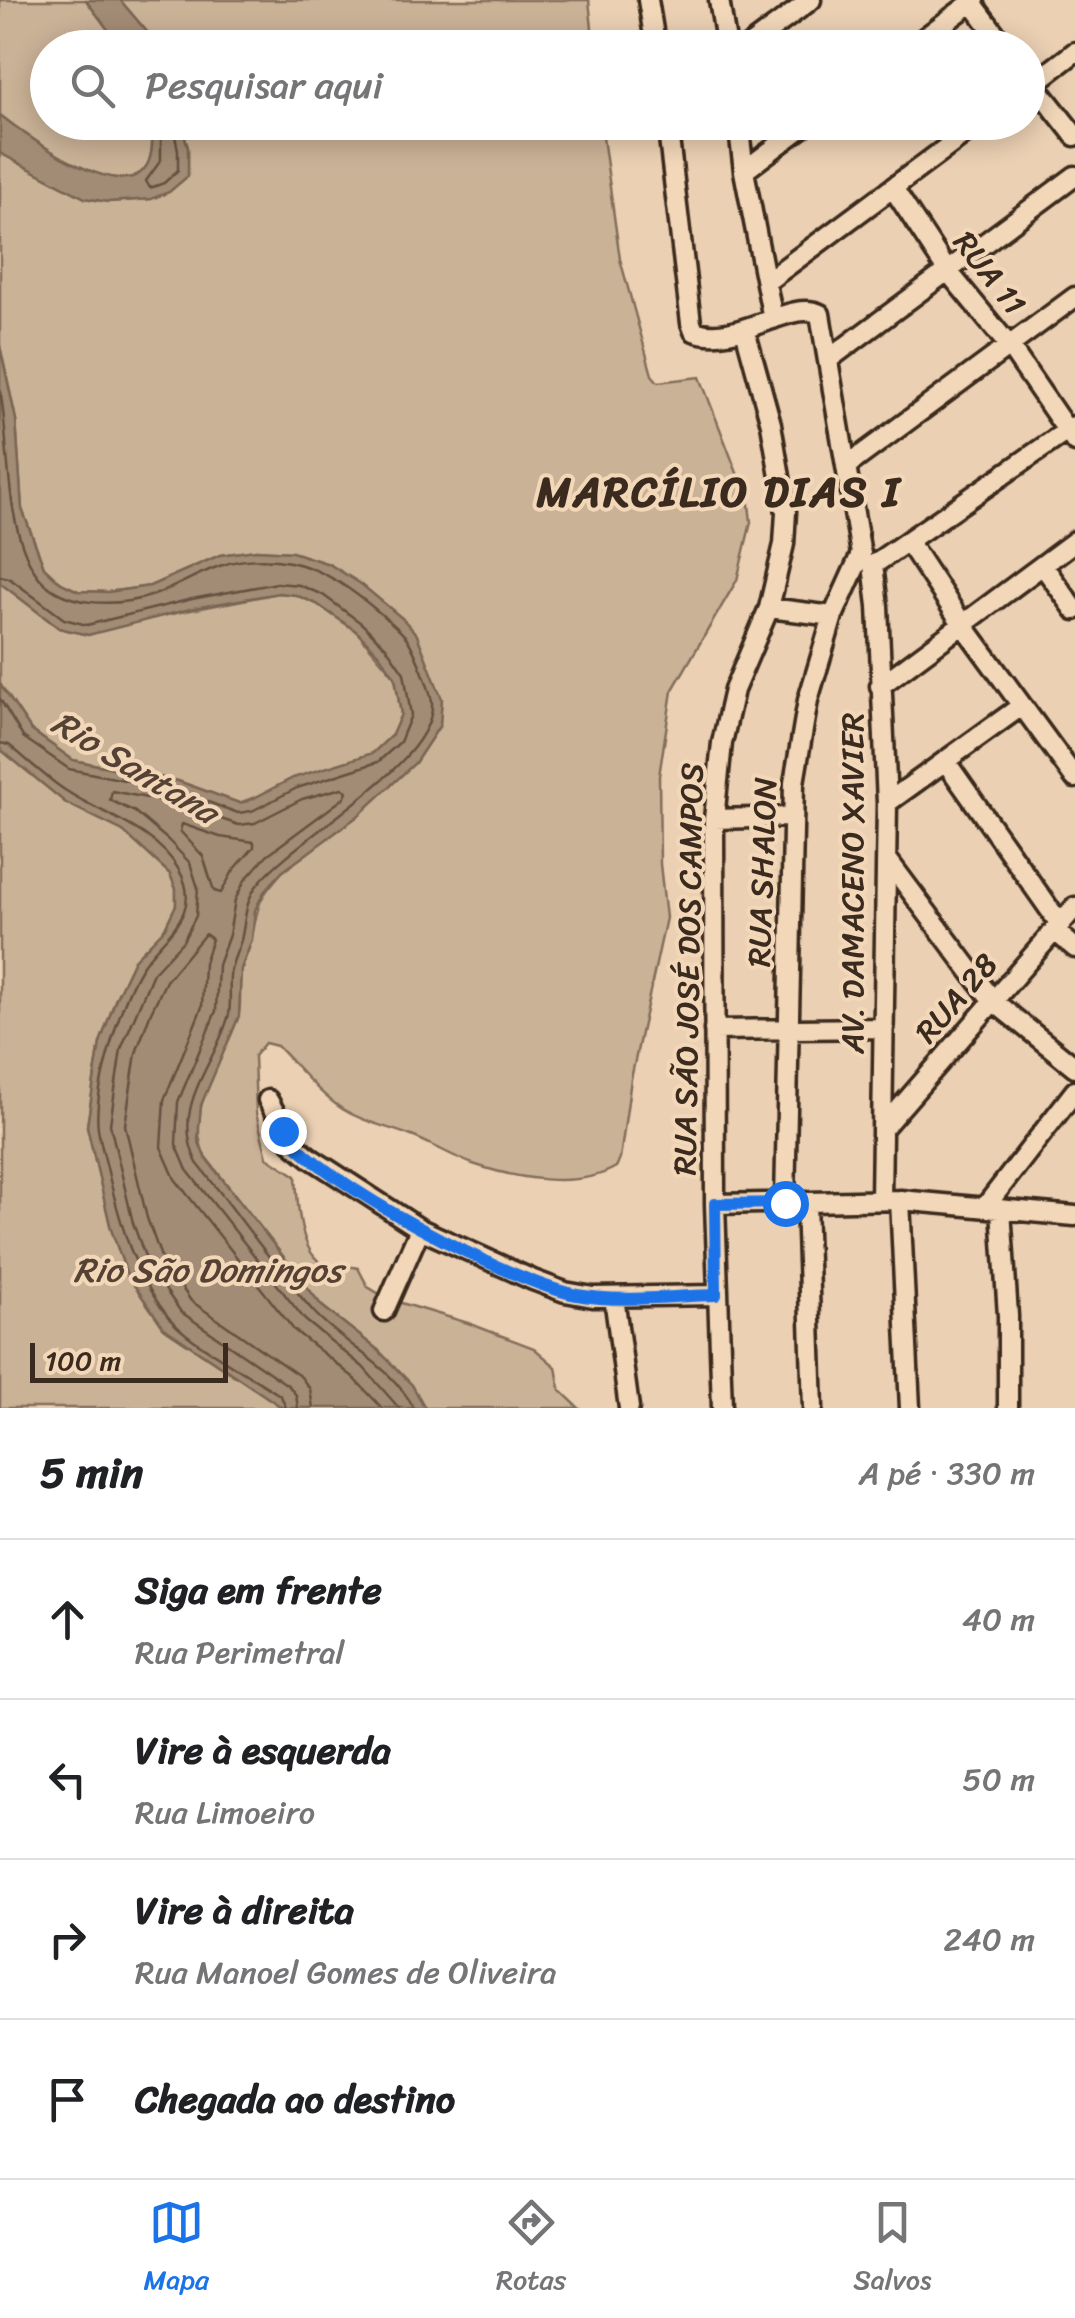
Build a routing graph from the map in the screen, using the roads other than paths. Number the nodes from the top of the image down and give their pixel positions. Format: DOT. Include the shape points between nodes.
graph roads {
  1 [pos="648,0"];
  2 [pos="719,0"];
  3 [pos="811,0"];
  4 [pos="972,1"];
  5 [pos="653,30"];
  6 [pos="724,30"];
  7 [pos="770,30"];
  8 [pos="934,30"];
  9 [pos="993,30"];
  10 [pos="1075,52"];
  11 [pos="1045,72"];
  12 [pos="1045,101"];
  13 [pos="1075,136"];
  14 [pos="668,140"];
  15 [pos="740,140"];
  16 [pos="786,140"];
  17 [pos="957,140"];
  18 [pos="744,171"];
  19 [pos="1075,176"];
  20 [pos="893,188"];
  21 [pos="946,269"];
  22 [pos="766,282"];
  23 [pos="1075,298"];
  24 [pos="773,319"];
  25 [pos="745,330"];
  26 [pos="1010,347"];
  27 [pos="829,359"];
  28 [pos="1073,433"];
  29 [pos="848,465"];
  30 [pos="1075,541"];
  31 [pos="908,542"];
  32 [pos="867,560"];
  33 [pos="1044,567"];
  34 [pos="769,608"];
  35 [pos="1075,610"];
  36 [pos="833,616"];
  37 [pos="962,625"];
  38 [pos="880,686"];
  39 [pos="1020,707"];
  40 [pos="946,762"];
  41 [pos="1075,778"];
  42 [pos="887,804"];
  43 [pos="792,817"];
  44 [pos="714,818"];
  45 [pos="887,859"];
  46 [pos="1075,906"];
  47 [pos="1057,927"];
  48 [pos="1075,948"];
  49 [pos="993,1001"];
  50 [pos="884,1028"];
  51 [pos="714,1030"];
  52 [pos="787,1031"];
  53 [pos="1075,1068"];
  54 [pos="1075,1091"];
  55 [pos="268,1100"];
  56 [pos="882,1129"];
  57 [pos="891,1200"];
  58 [pos="785,1203"];
  59 [pos="806,1203"];
  60 [pos="715,1204"];
  61 [pos="993,1209"];
  62 [pos="1075,1216"];
  63 [pos="420,1230"];
  64 [pos="716,1295"];
  65 [pos="614,1297"];
  66 [pos="384,1311"];
  67 [pos="629,1408"];
  68 [pos="722,1408"];
  69 [pos="812,1408"];
  70 [pos="910,1408"];
  71 [pos="1008,1408"];
  1 -- 5 [label="street"];
  2 -- 6 [label="street"];
  3 -- 7 [label="street"];
  4 -- 8 [label="street"];
  4 -- 9 [label="street"];
  10 -- 11 [label="street"];
  12 -- 13 [label="street"];
  14 -- 25 [label="street" via="690,322 694,331 718,335"];
  15 -- 18 [label="street"];
  16 -- 18 [label="street"];
  17 -- 20 [label="street"];
  18 -- 22 [label="street"];
  19 -- 21 [label="street"];
  20 -- 21 [label="street, RUA 11"];
  20 -- 22 [label="street"];
  21 -- 26 [label="street, RUA 11"];
  21 -- 27 [label="street"];
  22 -- 24 [label="street"];
  23 -- 26 [label="street"];
  24 -- 25 [label="street"];
  24 -- 27 [label="street, AV. DAMACENO XAVIER" via="816,312"];
  25 -- 34 [label="street, RUA SÃO JOSÉ DOS CAMPOS" via="786,512"];
  26 -- 28 [label="street, RUA 11"];
  26 -- 29 [label="street"];
  27 -- 29 [label="street, AV. DAMACENO XAVIER"];
  28 -- 31 [label="street"];
  29 -- 32 [label="street, AV. DAMACENO XAVIER"];
  30 -- 33 [label="street"];
  31 -- 32 [label="street"];
  31 -- 37 [label="street"];
  32 -- 36 [label="street, RUA SHALON"];
  32 -- 38 [label="street, AV. DAMACENO XAVIER" via="878,606"];
  33 -- 35 [label="street"];
  33 -- 37 [label="street"];
  34 -- 36 [label="street"];
  34 -- 44 [label="street, RUA SÃO JOSÉ DOS CAMPOS" via="734,690"];
  36 -- 43 [label="street, RUA SHALON" via="800,730"];
  37 -- 38 [label="street"];
  37 -- 39 [label="street"];
  38 -- 42 [label="street, AV. DAMACENO XAVIER"];
  39 -- 40 [label="street"];
  39 -- 41 [label="street"];
  40 -- 42 [label="street"];
  40 -- 47 [label="street"];
  42 -- 45 [label="street, AV. DAMACENO XAVIER"];
  43 -- 44 [label="street"];
  43 -- 52 [label="street, RUA SHALON"];
  44 -- 51 [label="street, RUA SÃO JOSÉ DOS CAMPOS"];
  45 -- 49 [label="street"];
  45 -- 50 [label="street, AV. DAMACENO XAVIER"];
  46 -- 47 [label="street, RUA 28"];
  47 -- 48 [label="street"];
  47 -- 49 [label="street, RUA 28"];
  49 -- 53 [label="street"];
  49 -- 56 [label="street, RUA 28"];
  50 -- 52 [label="street"];
  50 -- 56 [label="street, AV. DAMACENO XAVIER"];
  51 -- 52 [label="street"];
  51 -- 60 [label="street, RUA SÃO JOSÉ DOS CAMPOS"];
  52 -- 58 [label="street, RUA SHALON"];
  54 -- 61 [label="street"];
  55 -- 63 [label="street" via="291,1142"];
  56 -- 57 [label="street, AV. DAMACENO XAVIER"];
  57 -- 59 [label="street"];
  57 -- 61 [label="street"];
  57 -- 70 [label="street, AV. DAMACENO XAVIER"];
  58 -- 59 [label="street"];
  58 -- 60 [label="street"];
  59 -- 69 [label="street"];
  60 -- 64 [label="street, RUA SÃO JOSÉ DOS CAMPOS"];
  61 -- 62 [label="street"];
  61 -- 71 [label="street" via="1008,1316"];
  63 -- 65 [label="street" via="564,1292"];
  63 -- 66 [label="street"];
  64 -- 65 [label="street"];
  64 -- 68 [label="street, RUA SÃO JOSÉ DOS CAMPOS"];
  65 -- 67 [label="street"];
}
